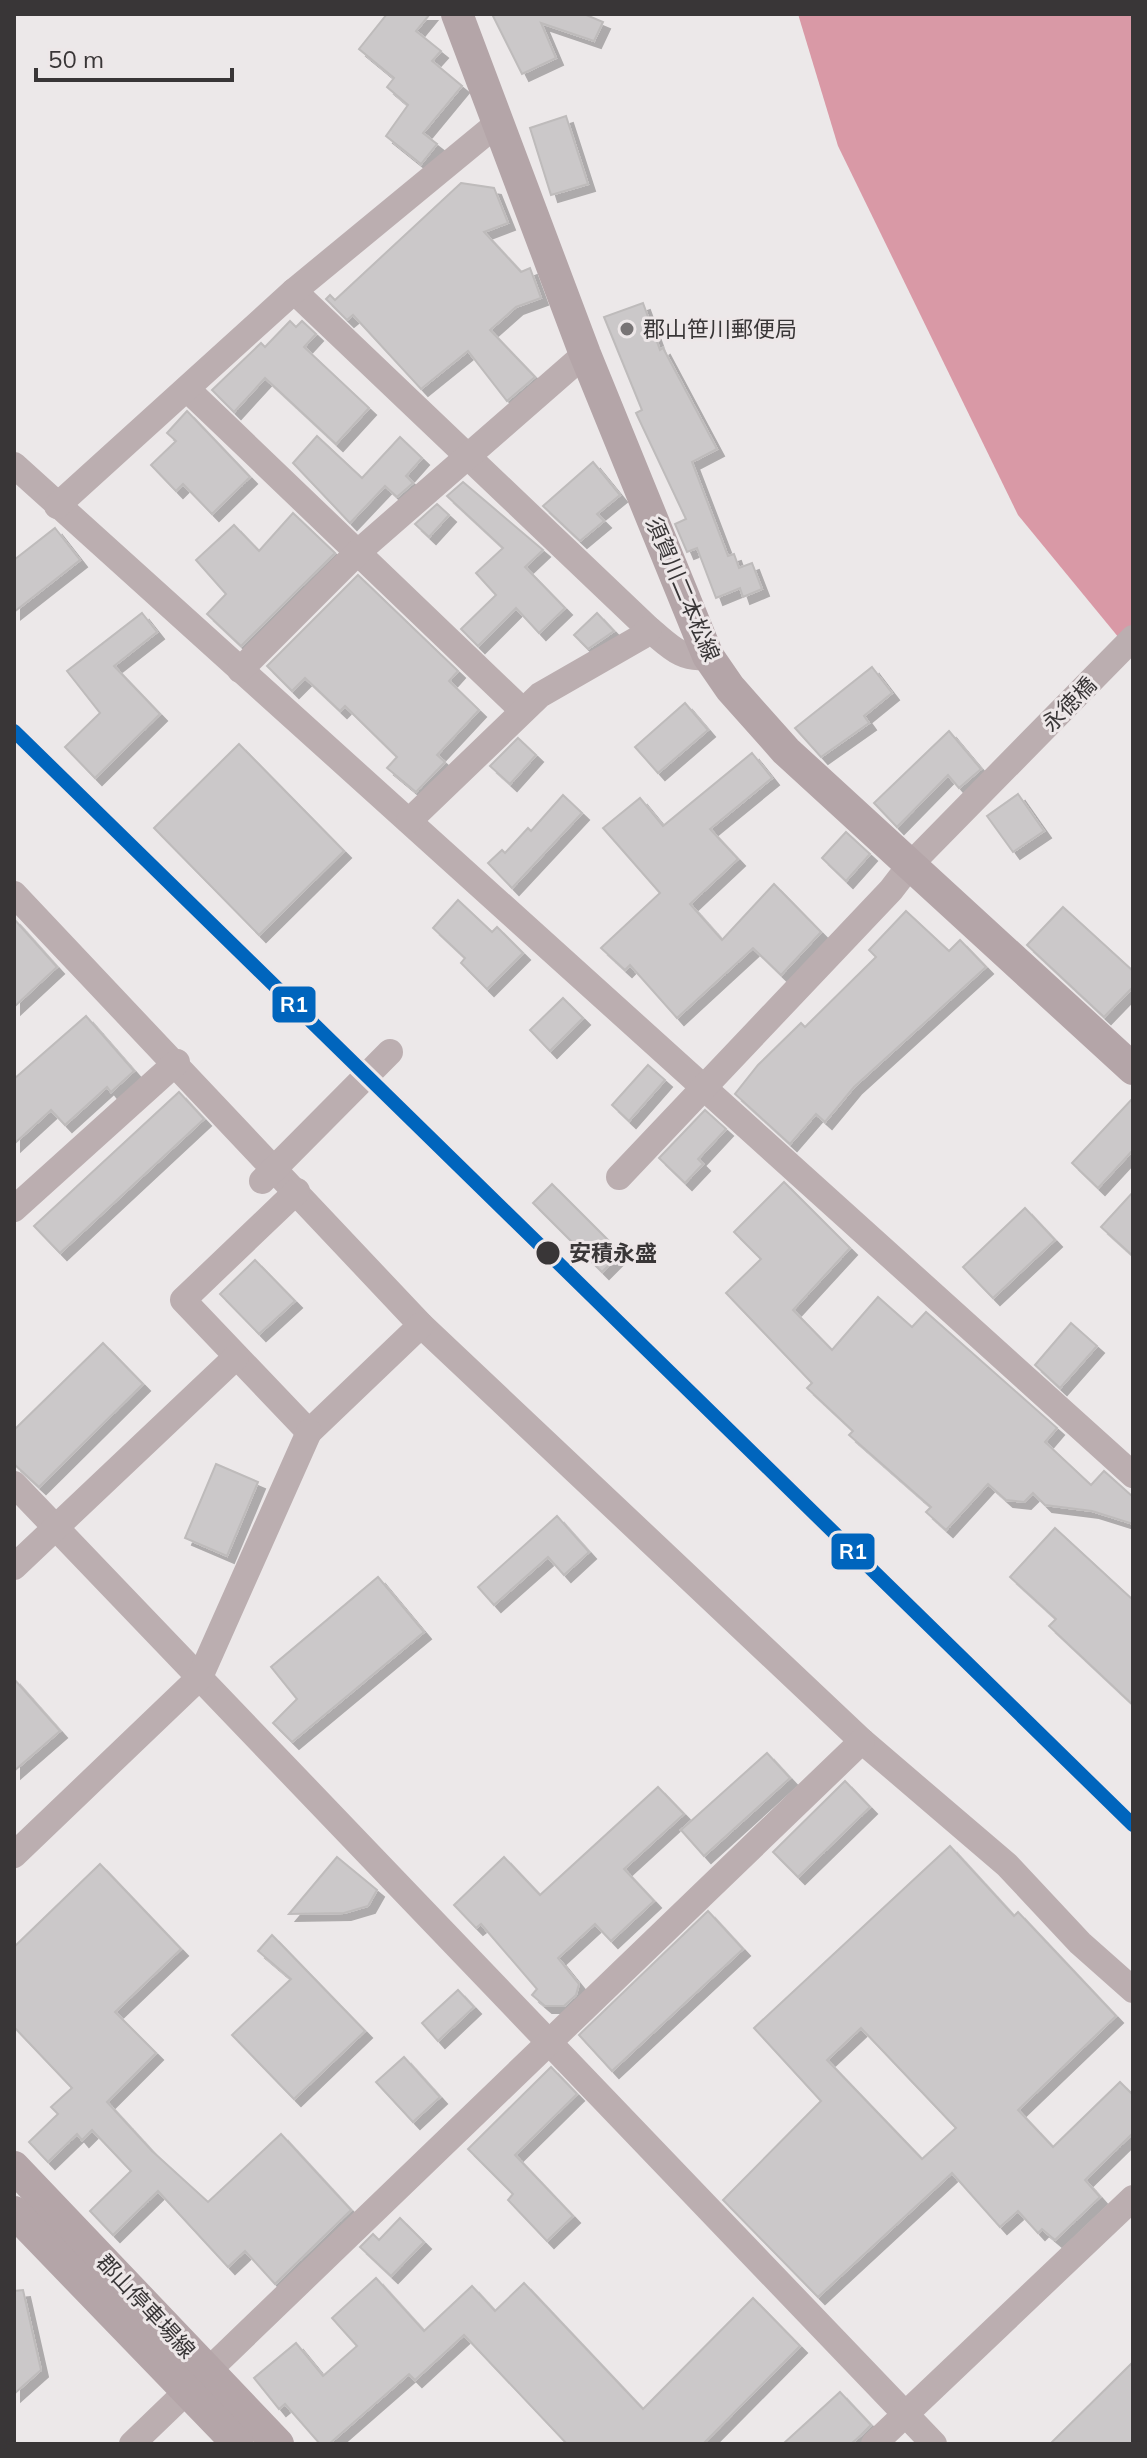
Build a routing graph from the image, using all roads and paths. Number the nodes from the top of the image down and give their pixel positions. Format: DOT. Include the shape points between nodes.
graph roads {
  1 [pos="457,14"];
  2 [pos="498,123"];
  3 [pos="294,291"];
  4 [pos="585,354"];
  5 [pos="187,389"];
  6 [pos="469,457"];
  7 [pos="14,465"];
  8 [pos="57,506"];
  9 [pos="357,553"];
  10 [pos="649,629"];
  11 [pos="1133,638"];
  12 [pos="708,656"];
  13 [pos="240,670"];
  14 [pos="522,710"];
  15 [pos="409,821"];
  16 [pos="911,864"];
  17 [pos="14,894"];
  18 [pos="390,1052"];
  19 [pos="177,1062"];
  20 [pos="1133,1069"];
  21 [pos="705,1086"];
  22 [pos="619,1177"];
  23 [pos="262,1181"];
  24 [pos="297,1191"];
  25 [pos="16,1202"];
  26 [pos="421,1325"];
  27 [pos="236,1357"];
  28 [pos="309,1432"];
  29 [pos="1133,1475"];
  30 [pos="14,1484"];
  31 [pos="57,1528"];
  32 [pos="14,1567"];
  33 [pos="200,1677"];
  34 [pos="862,1741"];
  35 [pos="14,1855"];
  36 [pos="1133,1990"];
  37 [pos="550,2040"];
  38 [pos="14,2167"];
  39 [pos="1133,2198"];
  40 [pos="14,2212"];
  41 [pos="197,2381"];
  42 [pos="904,2414"];
  43 [pos="132,2444"];
  44 [pos="238,2444"];
  45 [pos="278,2444"];
  46 [pos="874,2444"];
  47 [pos="934,2444"];
  1 -- 2 [label="main road, 須賀川二本松線"];
  2 -- 3 [label="street"];
  2 -- 4 [label="main road, 須賀川二本松線"];
  3 -- 5 [label="street"];
  3 -- 6 [label="street"];
  4 -- 6 [label="street"];
  4 -- 12 [label="main road, 須賀川二本松線"];
  5 -- 8 [label="street"];
  5 -- 9 [label="street"];
  6 -- 9 [label="street"];
  6 -- 10 [label="street"];
  7 -- 8 [label="street"];
  8 -- 13 [label="street"];
  9 -- 13 [label="street"];
  9 -- 14 [label="street"];
  10 -- 12 [label="street" via="682,655"];
  10 -- 14 [label="street"];
  11 -- 16 [label="street, 永徳橋"];
  12 -- 16 [label="main road, 須賀川二本松線" via="786,751"];
  13 -- 15 [label="street"];
  14 -- 15 [label="street"];
  15 -- 21 [label="street"];
  16 -- 20 [label="main road, 須賀川二本松線"];
  16 -- 21 [label="street, 永徳橋"];
  17 -- 19 [label="street"];
  18 -- 23 [label="street, bridge"];
  19 -- 24 [label="street"];
  19 -- 25 [label="street"];
  21 -- 22 [label="street, 永徳橋"];
  21 -- 29 [label="street"];
  24 -- 26 [label="street"];
  24 -- 27 [label="street" via="183,1300"];
  26 -- 28 [label="street"];
  26 -- 34 [label="street"];
  27 -- 28 [label="street"];
  27 -- 31 [label="street"];
  28 -- 33 [label="street"];
  30 -- 31 [label="street"];
  31 -- 32 [label="street"];
  31 -- 33 [label="street"];
  33 -- 35 [label="street"];
  33 -- 37 [label="street"];
  34 -- 36 [label="street" via="1007,1865"];
  34 -- 37 [label="street"];
  37 -- 41 [label="street"];
  37 -- 42 [label="street"];
  38 -- 41 [label="main road, 郡山停車場線"];
  39 -- 42 [label="street"];
  40 -- 41 [label="main road, 郡山停車場線"];
  41 -- 43 [label="street"];
  41 -- 44 [label="main road, 郡山停車場線"];
  41 -- 45 [label="main road, 郡山停車場線"];
  42 -- 46 [label="street"];
  42 -- 47 [label="street"];
}
